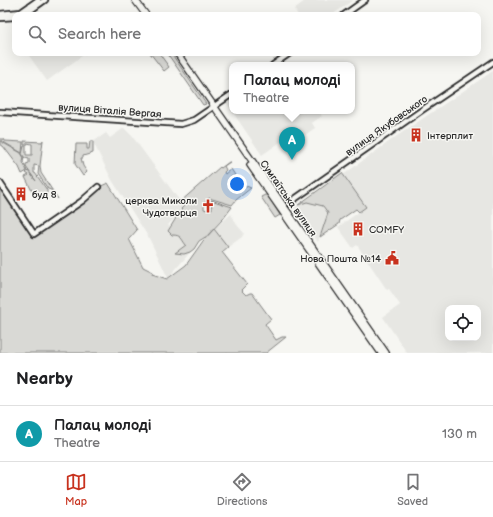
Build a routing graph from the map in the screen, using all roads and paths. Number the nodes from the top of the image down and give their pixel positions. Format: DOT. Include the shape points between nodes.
graph roads {
  1 [pos="38,0"];
  2 [pos="45,0"];
  3 [pos="135,0"];
  4 [pos="139,0"];
  5 [pos="365,0"];
  6 [pos="21,12"];
  7 [pos="28,12"];
  8 [pos="144,12"];
  9 [pos="148,12"];
  10 [pos="348,12"];
  11 [pos="12,13"];
  12 [pos="0,14"];
  13 [pos="12,17"];
  14 [pos="0,18"];
  15 [pos="174,56"];
  16 [pos="179,56"];
  17 [pos="286,56"];
  18 [pos="277,62"];
  19 [pos="493,62"];
  20 [pos="229,96"];
  21 [pos="212,108"];
  22 [pos="0,112"];
  23 [pos="0,183"];
  24 [pos="98,187"];
  25 [pos="289,203"];
  26 [pos="381,353"];
  27 [pos="386,353"];
  1 -- 6 [label="street"];
  2 -- 7 [label="street"];
  3 -- 8 [label="main road"];
  4 -- 9 [label="main road"];
  5 -- 10 [label="street"];
  11 -- 12 [label="street"];
  13 -- 14 [label="street"];
  15 -- 21 [label="main road, Сумгаїтська вулиця"];
  16 -- 21 [label="main road, Сумгаїтська вулиця"];
  17 -- 18 [label="street"];
  19 -- 25 [label="street, вулиця Якубовського"];
  20 -- 21 [label="street, вулиця Віталія Вергая"];
  21 -- 22 [label="street, вулиця Віталія Вергая" via="192,121 181,124"];
  21 -- 26 [label="main road, Сумгаїтська вулиця"];
  21 -- 27 [label="main road, Сумгаїтська вулиця"];
  23 -- 24 [label="street" via="34,234"];
}
